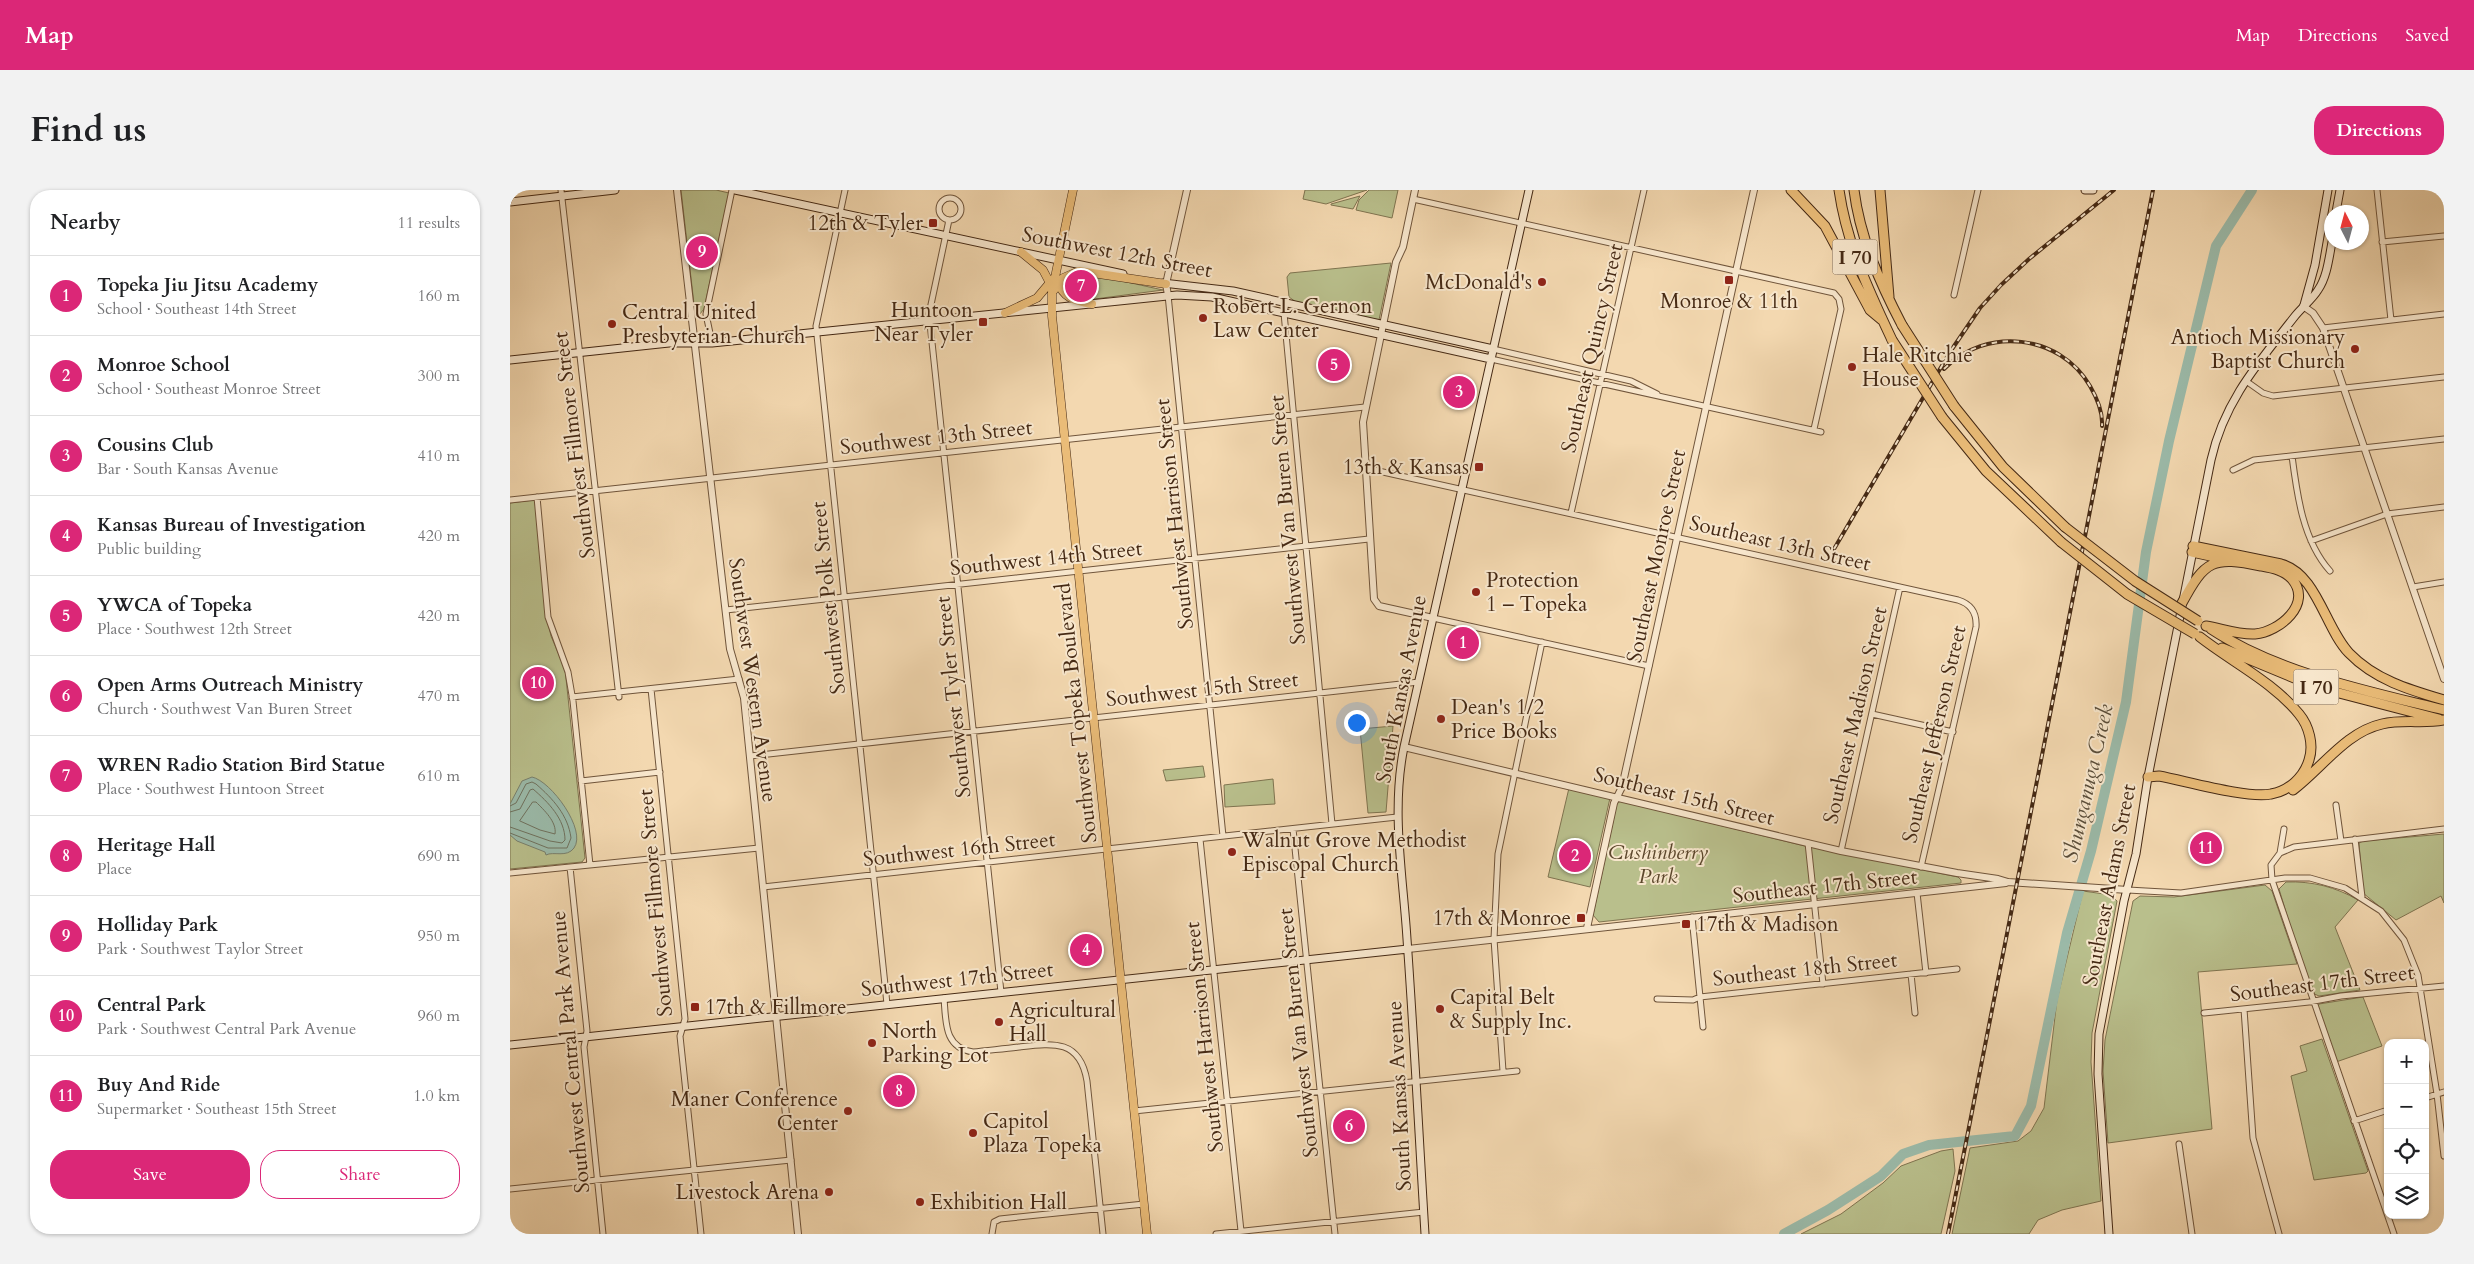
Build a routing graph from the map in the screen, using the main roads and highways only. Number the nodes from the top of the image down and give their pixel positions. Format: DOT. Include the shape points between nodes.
graph roads {
  1 [pos="614,190"];
  2 [pos="734,190"];
  3 [pos="1073,190"];
  4 [pos="1529,190"];
  5 [pos="1791,190"];
  6 [pos="1839,190"];
  7 [pos="1854,190"];
  8 [pos="1880,190"];
  9 [pos="2085,190"];
  10 [pos="2093,190"];
  11 [pos="2328,190"];
  12 [pos="2340,190"];
  13 [pos="562,193"];
  14 [pos="510,202"];
  15 [pos="2337,205"];
  16 [pos="2330,250"];
  17 [pos="1021,252"];
  18 [pos="1058,260"];
  19 [pos="1054,284"];
  20 [pos="1166,284"];
  21 [pos="1889,300"];
  22 [pos="1092,304"];
  23 [pos="2304,306"];
  24 [pos="1052,309"];
  25 [pos="1005,313"];
  26 [pos="1882,320"];
  27 [pos="1493,349"];
  28 [pos="1491,359"];
  29 [pos="510,360"];
  30 [pos="2193,549"];
  31 [pos="2234,561"];
  32 [pos="2182,603"];
  33 [pos="2206,626"];
  34 [pos="2197,636"];
  35 [pos="2441,704"];
  36 [pos="2444,720"];
  37 [pos="2148,777"];
  38 [pos="1408,948"];
  39 [pos="1121,979"];
  40 [pos="510,1045"];
  41 [pos="1147,1234"];
  42 [pos="1425,1234"];
  43 [pos="2109,1234"];
  1 -- 13 [label="main road"];
  2 -- 17 [label="main road, Southwest 12th Street"];
  3 -- 18 [label="main road, Southwest Topeka Boulevard"];
  4 -- 27 [label="main road, South Kansas Avenue"];
  5 -- 26 [label="highway" via="1825,226 1870,310"];
  6 -- 26 [label="highway, I 70" via="1854,253"];
  7 -- 21 [label="highway, I 70" via="1864,236"];
  8 -- 21 [label="highway"];
  9 -- 10 [label="main road"];
  11 -- 23 [label="main road"];
  12 -- 15 [label="main road"];
  13 -- 14 [label="main road"];
  16 -- 23 [label="main road, Southeast Adams Street" via="2318,291"];
  17 -- 18 [label="main road, Southwest 12th Street"];
  17 -- 19 [label="main road" via="1038,265"];
  18 -- 19 [label="main road, Southwest Topeka Boulevard"];
  18 -- 20 [label="main road, Southwest 12th Street"];
  19 -- 20 [label="main road" via="1069,274 1084,271"];
  19 -- 22 [label="main road" via="1071,299"];
  19 -- 24 [label="main road, Southwest Topeka Boulevard"];
  19 -- 25 [label="main road" via="1037,298"];
  20 -- 27 [label="main road, Southwest 12th Street" via="1233,291"];
  21 -- 33 [label="highway, I 70, bridge" via="1954,406 2002,467 2065,527 2128,576"];
  22 -- 24 [label="main road, Southwest 12th Street"];
  22 -- 28 [label="main road, Southwest 12th Street" via="1168,295 1202,296"];
  23 -- 30 [label="main road, Southeast Adams Street" via="2236,394 2217,437"];
  24 -- 25 [label="main road, Southwest 12th Street"];
  24 -- 39 [label="main road, Southwest Topeka Boulevard"];
  25 -- 29 [label="main road, Southwest 12th Street"];
  26 -- 34 [label="highway, I 70, bridge" via="1952,432 1986,471 2060,542 2120,589"];
  27 -- 28 [label="main road, South Kansas Avenue"];
  28 -- 38 [label="main road, South Kansas Avenue" via="1404,747 1398,788 1397,817"];
  30 -- 31 [label="highway"];
  30 -- 32 [label="main road, Southeast Adams Street"];
  30 -- 35 [label="highway" via="2293,568 2310,588 2343,646 2358,661 2391,682"];
  31 -- 32 [label="highway" via="2208,566 2192,584"];
  31 -- 33 [label="highway" via="2276,569 2291,578 2297,591 2294,609 2288,620 2262,633"];
  32 -- 37 [label="main road, Southeast Adams Street"];
  33 -- 35 [label="highway, I 70" via="2240,645 2320,677 2367,691"];
  34 -- 36 [label="highway, I 70" via="2244,659 2316,687"];
  34 -- 37 [label="highway" via="2261,680 2298,713 2310,741 2307,767 2286,789 2263,795 2159,776"];
  36 -- 37 [label="highway" via="2385,723 2369,728 2349,741 2292,791 2270,800 2158,782"];
  37 -- 43 [label="main road, Southeast Adams Street" via="2098,1047"];
  38 -- 39 [label="main road, Southwest 17th Street"];
  38 -- 42 [label="main road, South Kansas Avenue"];
  39 -- 40 [label="main road, Southwest 17th Street"];
  39 -- 41 [label="main road, Southwest Topeka Boulevard"];
}
